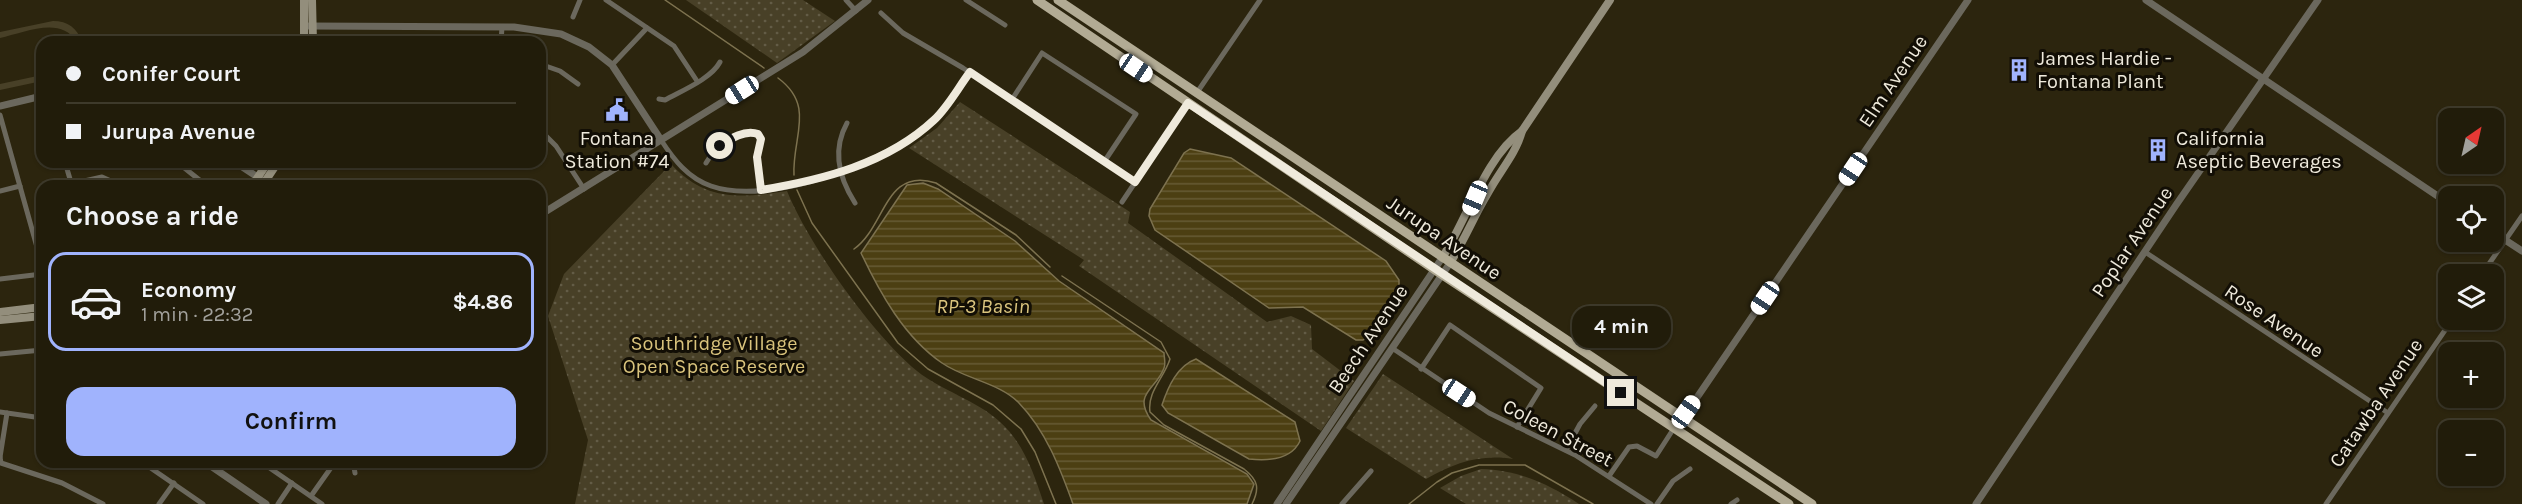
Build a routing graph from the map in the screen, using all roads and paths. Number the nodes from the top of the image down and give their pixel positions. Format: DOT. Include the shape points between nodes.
graph roads {
  1 [pos="304,0"];
  2 [pos="312,0"];
  3 [pos="580,0"];
  4 [pos="606,0"];
  5 [pos="846,0"];
  6 [pos="868,0"];
  7 [pos="966,0"];
  8 [pos="1037,0"];
  9 [pos="1058,0"];
  10 [pos="1260,0"];
  11 [pos="1610,0"];
  12 [pos="1968,0"];
  13 [pos="2146,0"];
  14 [pos="2318,0"];
  15 [pos="856,11"];
  16 [pos="882,13"];
  17 [pos="573,17"];
  18 [pos="1005,25"];
  19 [pos="309,26"];
  20 [pos="502,27"];
  21 [pos="647,28"];
  22 [pos="306,36"];
  23 [pos="312,36"];
  24 [pos="501,36"];
  25 [pos="720,62"];
  26 [pos="612,65"];
  27 [pos="546,66"];
  28 [pos="970,72"];
  29 [pos="2264,79"];
  30 [pos="698,81"];
  31 [pos="578,84"];
  32 [pos="1196,94"];
  33 [pos="36,97"];
  34 [pos="659,99"];
  35 [pos="1011,101"];
  36 [pos="1188,103"];
  37 [pos="0,106"];
  38 [pos="0,115"];
  39 [pos="848,123"];
  40 [pos="546,136"];
  41 [pos="3,139"];
  42 [pos="662,140"];
  43 [pos="1104,162"];
  44 [pos="706,163"];
  45 [pos="184,168"];
  46 [pos="243,168"];
  47 [pos="841,172"];
  48 [pos="91,180"];
  49 [pos="109,180"];
  50 [pos="200,180"];
  51 [pos="260,180"];
  52 [pos="1135,182"];
  53 [pos="20,186"];
  54 [pos="584,189"];
  55 [pos="761,190"];
  56 [pos="0,191"];
  57 [pos="2438,196"];
  58 [pos="855,202"];
  59 [pos="1122,202"];
  60 [pos="546,211"];
  61 [pos="2522,216"];
  62 [pos="2505,240"];
  63 [pos="36,243"];
  64 [pos="2522,251"];
  65 [pos="2145,252"];
  66 [pos="1446,261"];
  67 [pos="2489,264"];
  68 [pos="1438,272"];
  69 [pos="36,275"];
  70 [pos="0,279"];
  71 [pos="36,308"];
  72 [pos="0,312"];
  73 [pos="36,317"];
  74 [pos="0,320"];
  75 [pos="2445,330"];
  76 [pos="1392,348"];
  77 [pos="36,351"];
  78 [pos="0,354"];
  79 [pos="1421,369"];
  80 [pos="1595,406"];
  81 [pos="0,412"];
  82 [pos="7,413"];
  83 [pos="2388,413"];
  84 [pos="36,417"];
  85 [pos="1683,418"];
  86 [pos="1517,427"];
  87 [pos="1674,429"];
  88 [pos="1566,450"];
  89 [pos="0,457"];
  90 [pos="1,464"];
  91 [pos="151,468"];
  92 [pos="214,468"];
  93 [pos="331,468"];
  94 [pos="354,468"];
  95 [pos="271,469"];
  96 [pos="1690,469"];
  97 [pos="1371,471"];
  98 [pos="355,473"];
  99 [pos="1609,476"];
  100 [pos="174,483"];
  101 [pos="292,483"];
  102 [pos="311,496"];
  103 [pos="1737,500"];
  104 [pos="103,504"];
  105 [pos="159,504"];
  106 [pos="203,504"];
  107 [pos="266,504"];
  108 [pos="278,504"];
  109 [pos="322,504"];
  110 [pos="1277,504"];
  111 [pos="1286,504"];
  112 [pos="1342,504"];
  113 [pos="1651,504"];
  114 [pos="1657,504"];
  115 [pos="1731,504"];
  116 [pos="1788,504"];
  117 [pos="1812,504"];
  118 [pos="1976,504"];
  119 [pos="2326,504"];
  1 -- 19 [label="main road"];
  2 -- 19 [label="main road"];
  3 -- 17 [label="street"];
  4 -- 21 [label="street"];
  5 -- 15 [label="street"];
  6 -- 15 [label="street"];
  7 -- 18 [label="street"];
  8 -- 36 [label="main road, Jurupa Avenue"];
  9 -- 32 [label="main road, Jurupa Avenue"];
  10 -- 32 [label="street"];
  11 -- 66 [label="main road, Beech Avenue" via="1522,131 1519,144 1487,194 1469,232"];
  12 -- 85 [label="street, Elm Avenue"];
  13 -- 29 [label="street"];
  14 -- 29 [label="street, Poplar Avenue"];
  15 -- 42 [label="street" via="761,79"];
  16 -- 28 [label="street" via="903,33"];
  19 -- 20 [label="street"];
  19 -- 22 [label="main road"];
  19 -- 23 [label="main road"];
  20 -- 24 [label="street"];
  20 -- 26 [label="street" via="561,34 589,47"];
  21 -- 26 [label="street"];
  21 -- 30 [label="street" via="676,48"];
  25 -- 30 [label="street"];
  26 -- 42 [label="street"];
  27 -- 31 [label="street"];
  28 -- 35 [label="street"];
  28 -- 47 [label="street" via="928,125 873,159"];
  29 -- 57 [label="street"];
  29 -- 65 [label="street, Poplar Avenue"];
  30 -- 34 [label="street" via="665,100"];
  32 -- 66 [label="main road, Jurupa Avenue"];
  33 -- 37 [label="street"];
  35 -- 43 [label="street"];
  35 -- 43 [label="street" via="1042,53 1136,114"];
  36 -- 52 [label="street"];
  36 -- 68 [label="main road, Jurupa Avenue"];
  38 -- 41 [label="street"];
  39 -- 47 [label="street" via="839,146"];
  40 -- 54 [label="street"];
  41 -- 53 [label="street"];
  42 -- 54 [label="street"];
  42 -- 55 [label="street" via="681,166 705,183 738,192"];
  43 -- 52 [label="street"];
  44 -- 55 [label="street" via="727,141 755,132 761,139 757,157"];
  45 -- 50 [label="street"];
  46 -- 51 [label="street"];
  47 -- 55 [label="street"];
  47 -- 58 [label="street"];
  48 -- 49 [label="street"];
  52 -- 59 [label="street"];
  53 -- 56 [label="street"];
  53 -- 63 [label="street"];
  54 -- 60 [label="street"];
  61 -- 62 [label="street"];
  62 -- 64 [label="street"];
  62 -- 67 [label="street"];
  65 -- 83 [label="street, Rose Avenue"];
  65 -- 118 [label="street, Poplar Avenue"];
  66 -- 68 [label="street, Beech Avenue"];
  66 -- 85 [label="main road, Jurupa Avenue"];
  68 -- 76 [label="street, Beech Avenue"];
  68 -- 87 [label="main road, Jurupa Avenue"];
  68 -- 110 [label="street, Beech Avenue"];
  69 -- 70 [label="street"];
  71 -- 72 [label="main road"];
  73 -- 74 [label="main road"];
  75 -- 83 [label="street, Catawba Avenue"];
  76 -- 79 [label="street, Coleen Street"];
  76 -- 111 [label="street, Beech Avenue"];
  77 -- 78 [label="street"];
  79 -- 86 [label="street, Coleen Street"];
  79 -- 86 [label="street" via="1450,325 1541,388"];
  80 -- 88 [label="street"];
  81 -- 82 [label="street"];
  82 -- 84 [label="street"];
  82 -- 89 [label="street"];
  83 -- 119 [label="street, Catawba Avenue"];
  85 -- 117 [label="main road, Jurupa Avenue"];
  86 -- 88 [label="street, Coleen Street"];
  87 -- 99 [label="street" via="1656,456 1637,446 1629,447"];
  87 -- 116 [label="main road, Jurupa Avenue"];
  88 -- 99 [label="street, Coleen Street"];
  89 -- 90 [label="street"];
  90 -- 104 [label="street" via="63,483"];
  91 -- 100 [label="street"];
  92 -- 107 [label="street"];
  93 -- 102 [label="street"];
  94 -- 98 [label="street"];
  95 -- 101 [label="street"];
  96 -- 114 [label="street" via="1674,481"];
  97 -- 112 [label="street"];
  99 -- 113 [label="street, Coleen Street"];
  100 -- 105 [label="street"];
  100 -- 106 [label="street"];
  101 -- 102 [label="street"];
  101 -- 108 [label="street"];
  102 -- 109 [label="street"];
  103 -- 115 [label="street"];
}
